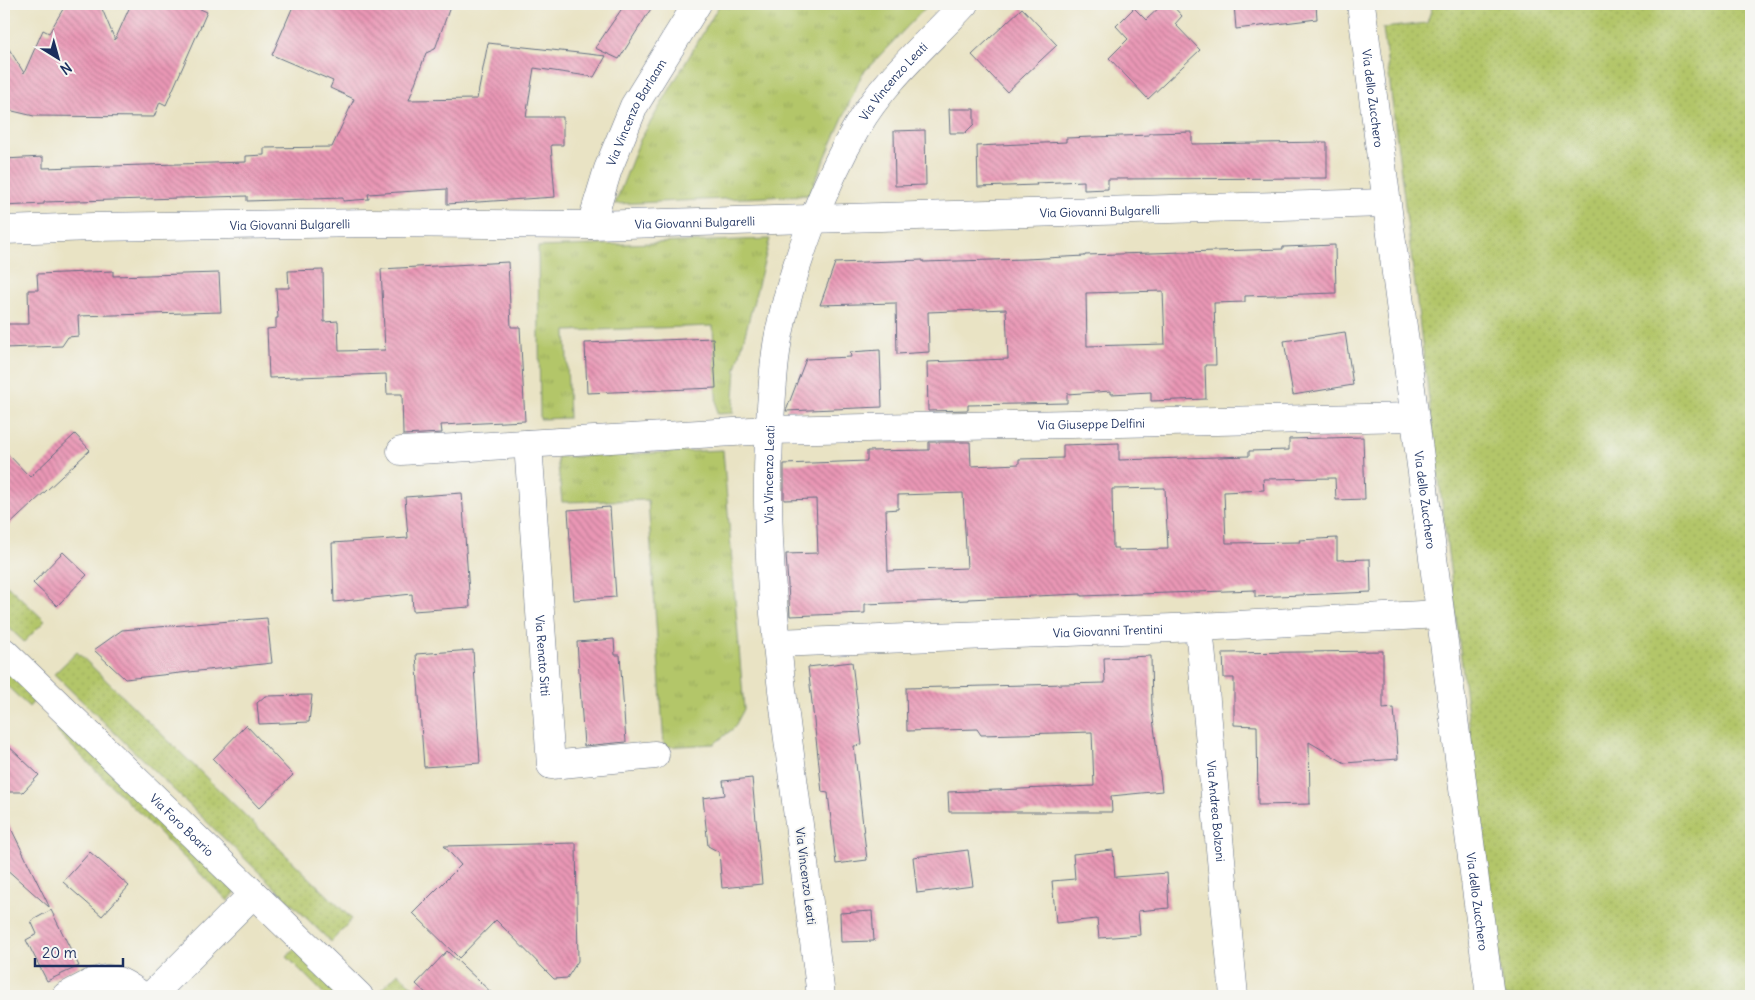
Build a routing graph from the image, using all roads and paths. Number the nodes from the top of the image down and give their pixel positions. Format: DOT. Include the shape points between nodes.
graph roads {
  1 [pos="696,4"];
  2 [pos="964,4"];
  3 [pos="1361,4"];
  4 [pos="1386,203"];
  5 [pos="814,220"];
  6 [pos="591,226"];
  7 [pos="4,230"];
  8 [pos="1414,417"];
  9 [pos="769,430"];
  10 [pos="528,444"];
  11 [pos="401,451"];
  12 [pos="1440,614"];
  13 [pos="1199,627"];
  14 [pos="776,643"];
  15 [pos="4,652"];
  16 [pos="655,756"];
  17 [pos="253,894"];
  18 [pos="156,993"];
  19 [pos="66,996"];
  20 [pos="359,996"];
  21 [pos="821,996"];
  22 [pos="1234,996"];
  23 [pos="1490,996"];
  1 -- 6 [label="street, Via Vincenzo Barlaam" via="634,106 608,168"];
  2 -- 5 [label="street, Via Vincenzo Leati" via="870,106 846,146"];
  3 -- 4 [label="street, Via dello Zucchero"];
  4 -- 5 [label="street, Via Giovanni Bulgarelli"];
  4 -- 8 [label="street, Via dello Zucchero"];
  5 -- 6 [label="street, Via Giovanni Bulgarelli"];
  5 -- 9 [label="street, Via Vincenzo Leati" via="779,334"];
  6 -- 7 [label="street, Via Giovanni Bulgarelli" via="371,223"];
  8 -- 9 [label="street, Via Giuseppe Delfini"];
  8 -- 12 [label="street, Via dello Zucchero"];
  9 -- 10 [label="street"];
  9 -- 14 [label="street, Via Vincenzo Leati" via="768,540"];
  10 -- 11 [label="street"];
  10 -- 16 [label="street, Via Renato Sitti" via="551,765"];
  12 -- 13 [label="street, Via Giovanni Trentini"];
  12 -- 23 [label="street, Via dello Zucchero"];
  13 -- 14 [label="street, Via Giovanni Trentini"];
  13 -- 22 [label="street, Via Andrea Bolzoni"];
  14 -- 21 [label="street, Via Vincenzo Leati"];
  15 -- 17 [label="street, Via Foro Boario"];
  17 -- 18 [label="street"];
  17 -- 20 [label="street, Via Foro Boario"];
  18 -- 19 [label="street" via="106,978"];
}
